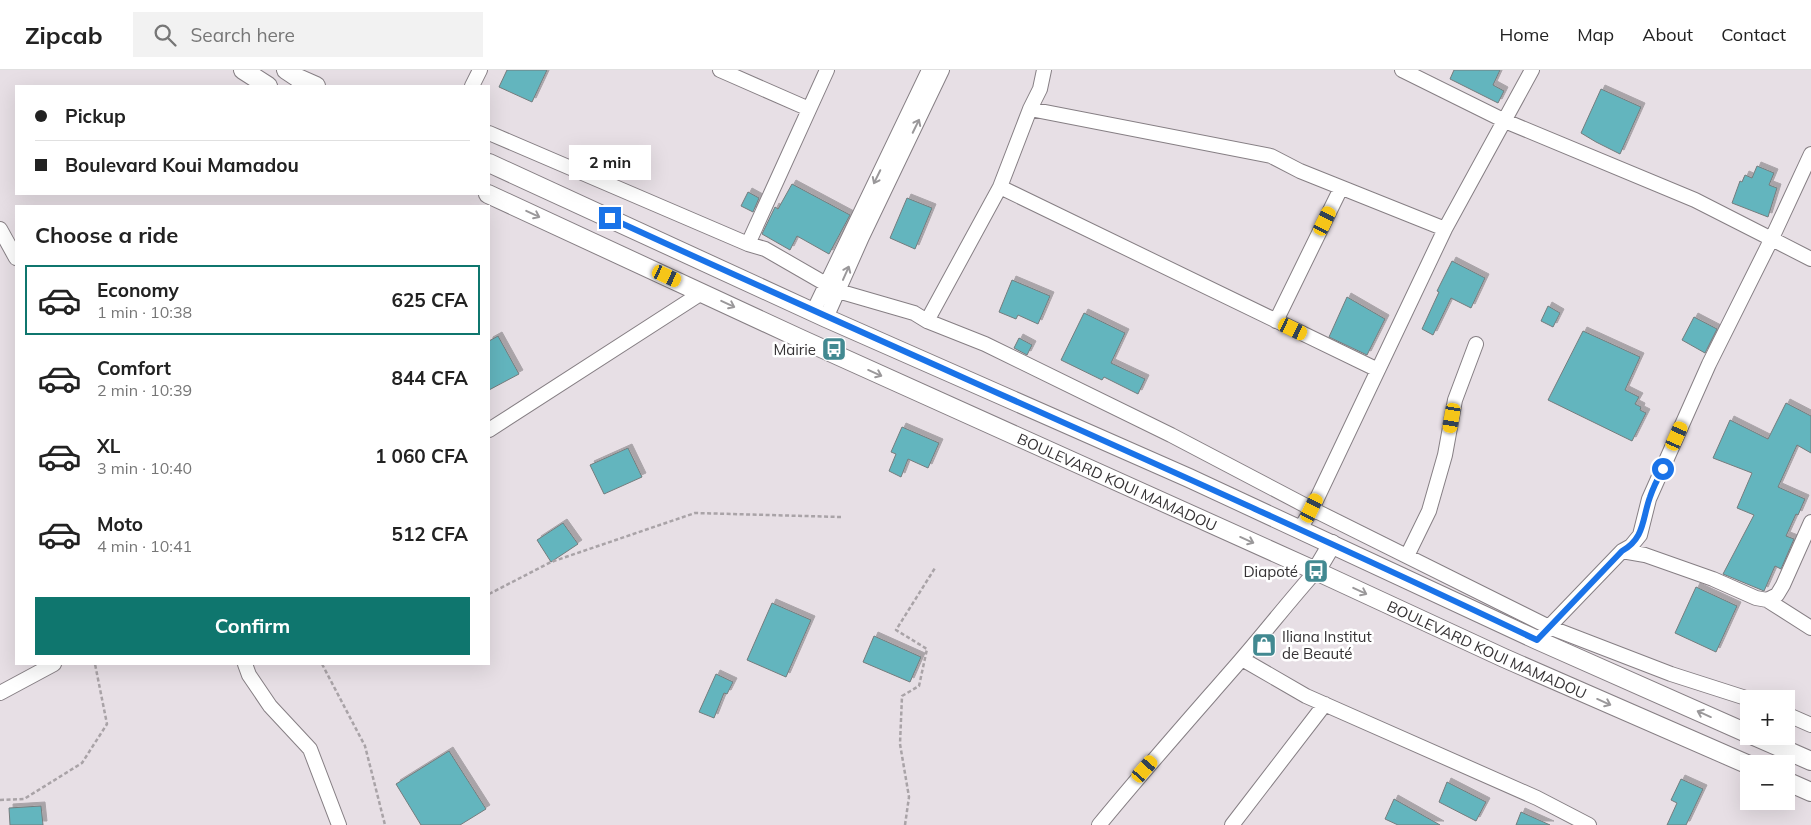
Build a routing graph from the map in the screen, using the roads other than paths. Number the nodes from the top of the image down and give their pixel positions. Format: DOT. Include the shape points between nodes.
graph roads {
  1 [pos="243,70"];
  2 [pos="286,70"];
  3 [pos="480,70"];
  4 [pos="720,70"];
  5 [pos="827,70"];
  6 [pos="929,70"];
  7 [pos="942,70"];
  8 [pos="1044,70"];
  9 [pos="1402,70"];
  10 [pos="1532,70"];
  11 [pos="266,85"];
  12 [pos="314,85"];
  13 [pos="472,85"];
  14 [pos="809,109"];
  15 [pos="1030,109"];
  16 [pos="1505,121"];
  17 [pos="490,133"];
  18 [pos="1811,154"];
  19 [pos="490,163"];
  20 [pos="1000,187"];
  21 [pos="1342,188"];
  22 [pos="490,195"];
  23 [pos="0,230"];
  24 [pos="1445,230"];
  25 [pos="1772,238"];
  26 [pos="748,244"];
  27 [pos="15,256"];
  28 [pos="1811,259"];
  29 [pos="832,288"];
  30 [pos="703,292"];
  31 [pos="820,315"];
  32 [pos="927,321"];
  33 [pos="1276,321"];
  34 [pos="1476,344"];
  35 [pos="1378,370"];
  36 [pos="490,429"];
  37 [pos="1312,508"];
  38 [pos="1811,522"];
  39 [pos="1300,529"];
  40 [pos="1332,544"];
  41 [pos="1622,551"];
  42 [pos="1407,556"];
  43 [pos="1316,571"];
  44 [pos="1767,600"];
  45 [pos="1549,627"];
  46 [pos="1811,628"];
  47 [pos="1537,640"];
  48 [pos="1242,659"];
  49 [pos="52,665"];
  50 [pos="245,665"];
  51 [pos="0,693"];
  52 [pos="1740,696"];
  53 [pos="1325,704"];
  54 [pos="1795,718"];
  55 [pos="1811,725"];
  56 [pos="1740,730"];
  57 [pos="1774,745"];
  58 [pos="1740,761"];
  59 [pos="1811,762"];
  60 [pos="1795,785"];
  61 [pos="1811,792"];
  62 [pos="1235,824"];
  63 [pos="339,825"];
  64 [pos="1099,825"];
  65 [pos="1589,825"];
  1 -- 11 [label="main road"];
  2 -- 12 [label="main road"];
  3 -- 13 [label="street"];
  4 -- 14 [label="street"];
  5 -- 14 [label="street"];
  6 -- 29 [label="street, one-way"];
  29 -- 7 [label="street, one-way" via="862,237"];
  8 -- 15 [label="street" via="1040,89"];
  9 -- 16 [label="street"];
  10 -- 16 [label="street"];
  14 -- 26 [label="street"];
  15 -- 20 [label="street"];
  15 -- 21 [label="street" via="1271,156"];
  16 -- 24 [label="street"];
  16 -- 25 [label="street" via="1695,200"];
  17 -- 26 [label="street"];
  18 -- 25 [label="street"];
  19 -- 31 [label="main road, BOULEVARD KOUI MAMADOU"];
  20 -- 32 [label="street"];
  20 -- 33 [label="street"];
  21 -- 24 [label="street"];
  21 -- 33 [label="street"];
  22 -- 30 [label="main road, BOULEVARD KOUI MAMADOU, one-way"];
  23 -- 27 [label="street"];
  24 -- 35 [label="street"];
  25 -- 28 [label="street"];
  25 -- 41 [label="street" via="1709,364 1649,498 1640,535"];
  26 -- 29 [label="street" via="765,249"];
  29 -- 31 [label="street"];
  29 -- 32 [label="street"];
  30 -- 36 [label="street"];
  30 -- 43 [label="main road, BOULEVARD KOUI MAMADOU, one-way"];
  31 -- 39 [label="main road, BOULEVARD KOUI MAMADOU"];
  32 -- 37 [label="street" via="1003,353"];
  33 -- 35 [label="street"];
  34 -- 42 [label="street" via="1455,400 1445,455 1429,511"];
  35 -- 37 [label="street"];
  37 -- 39 [label="street"];
  37 -- 42 [label="street"];
  38 -- 44 [label="street" via="1784,586"];
  39 -- 40 [label="main road, BOULEVARD KOUI MAMADOU"];
  40 -- 43 [label="main road"];
  40 -- 47 [label="main road, BOULEVARD KOUI MAMADOU"];
  41 -- 44 [label="street" via="1645,555"];
  41 -- 45 [label="street"];
  42 -- 45 [label="street"];
  43 -- 48 [label="street"];
  43 -- 58 [label="main road, BOULEVARD KOUI MAMADOU, one-way"];
  44 -- 46 [label="street"];
  45 -- 47 [label="street"];
  45 -- 52 [label="street" via="1671,674"];
  56 -- 47 [label="main road, BOULEVARD KOUI MAMADOU, one-way"];
  48 -- 53 [label="street"];
  48 -- 64 [label="street"];
  49 -- 51 [label="street"];
  50 -- 63 [label="street" via="270,706 310,749"];
  53 -- 62 [label="street"];
  53 -- 65 [label="street"];
  54 -- 55 [label="street"];
  57 -- 59 [label="main road"];
  60 -- 61 [label="main road"];
}
